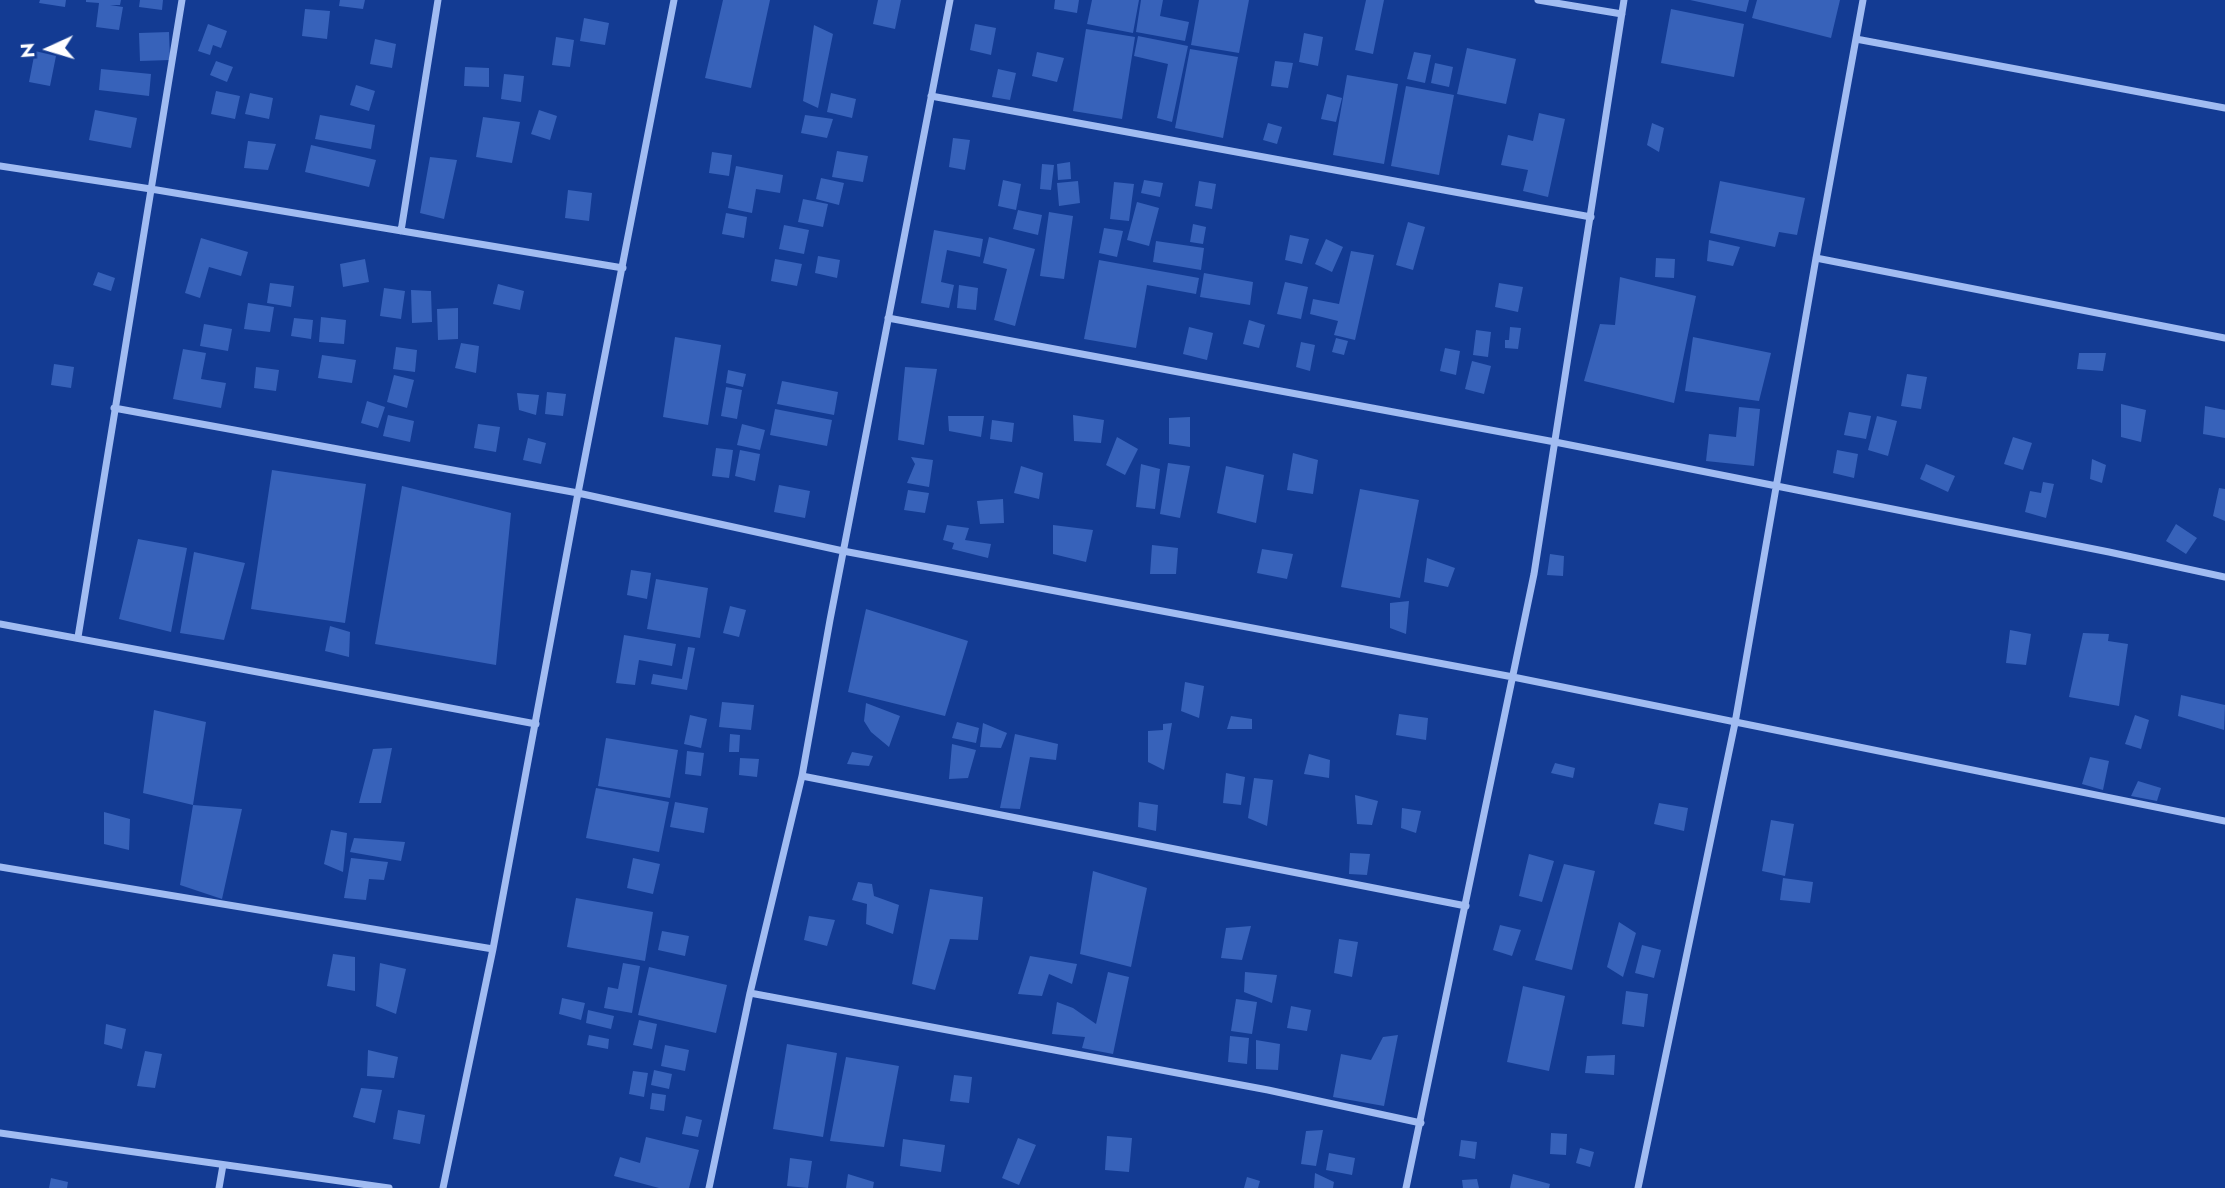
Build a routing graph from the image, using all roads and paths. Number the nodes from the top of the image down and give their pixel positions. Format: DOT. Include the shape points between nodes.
graph roads {
  1 [pos="182,0"];
  2 [pos="438,0"];
  3 [pos="674,0"];
  4 [pos="950,0"];
  5 [pos="1538,0"];
  6 [pos="1624,0"];
  7 [pos="1863,0"];
  8 [pos="1622,14"];
  9 [pos="1856,39"];
  10 [pos="931,96"];
  11 [pos="2225,108"];
  12 [pos="0,166"];
  13 [pos="151,189"];
  14 [pos="1591,217"];
  15 [pos="401,231"];
  16 [pos="1816,258"];
  17 [pos="623,268"];
  18 [pos="888,318"];
  19 [pos="2225,338"];
  20 [pos="114,408"];
  21 [pos="1555,442"];
  22 [pos="1776,487"];
  23 [pos="578,493"];
  24 [pos="843,551"];
  25 [pos="2225,577"];
  26 [pos="0,624"];
  27 [pos="78,638"];
  28 [pos="1513,677"];
  29 [pos="1735,723"];
  30 [pos="536,724"];
  31 [pos="802,776"];
  32 [pos="2225,821"];
  33 [pos="0,867"];
  34 [pos="1466,906"];
  35 [pos="493,950"];
  36 [pos="750,993"];
  37 [pos="1421,1123"];
  38 [pos="0,1133"];
  39 [pos="223,1165"];
  40 [pos="219,1188"];
  41 [pos="388,1188"];
  42 [pos="443,1188"];
  43 [pos="709,1188"];
  44 [pos="1406,1188"];
  45 [pos="1638,1188"];
  1 -- 13 [label="street"];
  2 -- 15 [label="street"];
  3 -- 17 [label="street"];
  4 -- 10 [label="street"];
  5 -- 8 [label="street"];
  6 -- 8 [label="street"];
  7 -- 9 [label="street"];
  8 -- 14 [label="street"];
  9 -- 11 [label="street"];
  9 -- 16 [label="street"];
  10 -- 14 [label="street"];
  10 -- 18 [label="street"];
  12 -- 13 [label="street"];
  13 -- 15 [label="street"];
  13 -- 20 [label="street"];
  14 -- 21 [label="street"];
  15 -- 17 [label="street"];
  16 -- 19 [label="street"];
  16 -- 22 [label="street"];
  17 -- 23 [label="street"];
  18 -- 21 [label="street"];
  18 -- 24 [label="street"];
  20 -- 23 [label="street"];
  20 -- 27 [label="street"];
  21 -- 22 [label="street"];
  21 -- 28 [label="street"];
  22 -- 25 [label="street"];
  22 -- 29 [label="street"];
  23 -- 24 [label="street"];
  23 -- 30 [label="street"];
  24 -- 28 [label="street"];
  24 -- 31 [label="street"];
  26 -- 27 [label="street"];
  27 -- 30 [label="street"];
  28 -- 29 [label="street"];
  28 -- 34 [label="street"];
  29 -- 32 [label="street"];
  29 -- 45 [label="street"];
  30 -- 35 [label="street"];
  31 -- 34 [label="street"];
  31 -- 36 [label="street"];
  33 -- 35 [label="street"];
  34 -- 37 [label="street"];
  35 -- 42 [label="street"];
  36 -- 37 [label="street"];
  36 -- 43 [label="street"];
  37 -- 44 [label="street"];
  38 -- 39 [label="street"];
  39 -- 40 [label="street"];
  39 -- 41 [label="street"];
}
